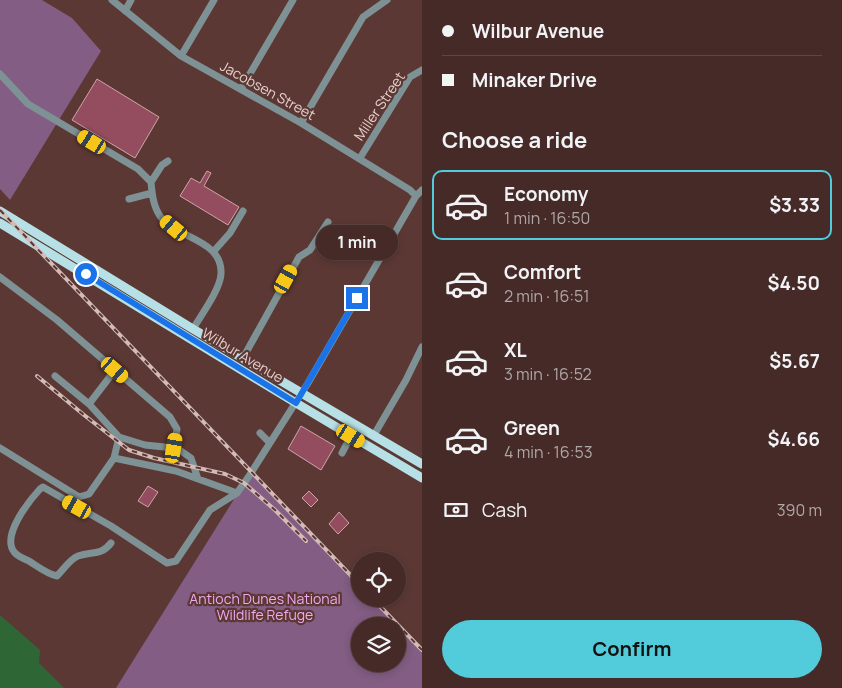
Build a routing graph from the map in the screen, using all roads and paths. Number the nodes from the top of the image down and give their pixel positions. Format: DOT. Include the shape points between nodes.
graph roads {
  1 [pos="112,0"];
  2 [pos="131,0"];
  3 [pos="214,0"];
  4 [pos="294,0"];
  5 [pos="386,0"];
  6 [pos="125,11"];
  7 [pos="181,56"];
  8 [pos="422,70"];
  9 [pos="0,74"];
  10 [pos="241,89"];
  11 [pos="301,122"];
  12 [pos="360,158"];
  13 [pos="168,161"];
  14 [pos="151,182"];
  15 [pos="422,190"];
  16 [pos="152,193"];
  17 [pos="416,196"];
  18 [pos="128,199"];
  19 [pos="0,211"];
  20 [pos="243,211"];
  21 [pos="328,222"];
  22 [pos="0,223"];
  23 [pos="214,251"];
  24 [pos="0,277"];
  25 [pos="193,329"];
  26 [pos="188,337"];
  27 [pos="422,347"];
  28 [pos="243,358"];
  29 [pos="115,370"];
  30 [pos="56,376"];
  31 [pos="303,392"];
  32 [pos="296,403"];
  33 [pos="89,404"];
  34 [pos="260,433"];
  35 [pos="374,435"];
  36 [pos="351,436"];
  37 [pos="119,437"];
  38 [pos="270,443"];
  39 [pos="0,448"];
  40 [pos="174,448"];
  41 [pos="342,452"];
  42 [pos="114,458"];
  43 [pos="422,464"];
  44 [pos="422,478"];
  45 [pos="198,479"];
  46 [pos="237,494"];
  47 [pos="118,531"];
  1 -- 6 [label="street, Jacobsen Street"];
  2 -- 6 [label="street"];
  3 -- 7 [label="street"];
  4 -- 10 [label="street"];
  5 -- 11 [label="street" via="363,17"];
  6 -- 7 [label="street, Jacobsen Street"];
  7 -- 10 [label="street, Jacobsen Street"];
  8 -- 12 [label="street, Miller Street" via="410,77"];
  9 -- 14 [label="street" via="28,104 138,169"];
  10 -- 11 [label="street, Jacobsen Street"];
  11 -- 12 [label="street, Jacobsen Street"];
  12 -- 17 [label="street, Jacobsen Street"];
  13 -- 14 [label="street"];
  14 -- 16 [label="street"];
  15 -- 17 [label="street"];
  16 -- 18 [label="street"];
  16 -- 23 [label="street" via="160,216"];
  17 -- 31 [label="street"];
  19 -- 25 [label="main road, Wilbur Avenue"];
  20 -- 23 [label="street"];
  21 -- 28 [label="street" via="310,250 299,257"];
  22 -- 26 [label="main road, Wilbur Avenue"];
  23 -- 25 [label="street" via="220,259 221,274 217,288"];
  24 -- 29 [label="street"];
  25 -- 26 [label="main road"];
  25 -- 28 [label="main road, Wilbur Avenue"];
  26 -- 32 [label="main road, Wilbur Avenue"];
  27 -- 35 [label="street"];
  28 -- 31 [label="main road, Wilbur Avenue"];
  29 -- 33 [label="street"];
  29 -- 40 [label="street" via="170,417 177,429"];
  30 -- 33 [label="street"];
  31 -- 32 [label="street"];
  31 -- 35 [label="main road, Wilbur Avenue"];
  32 -- 36 [label="main road, Wilbur Avenue"];
  32 -- 38 [label="street"];
  33 -- 37 [label="street"];
  34 -- 38 [label="street"];
  35 -- 43 [label="main road, Wilbur Avenue"];
  36 -- 41 [label="street"];
  36 -- 44 [label="main road, Wilbur Avenue"];
  37 -- 40 [label="street" via="146,445"];
  37 -- 42 [label="street"];
  38 -- 46 [label="street"];
  39 -- 42 [label="street" via="78,497 89,494"];
  40 -- 45 [label="street" via="191,458"];
  42 -- 45 [label="street"];
  45 -- 46 [label="street"];
  46 -- 47 [label="street" via="210,510 174,562 167,563"];
  47 -- 47 [label="street" via="43,487 20,514 11,530 10,545 15,553 57,576 76,557 106,550"];
}
